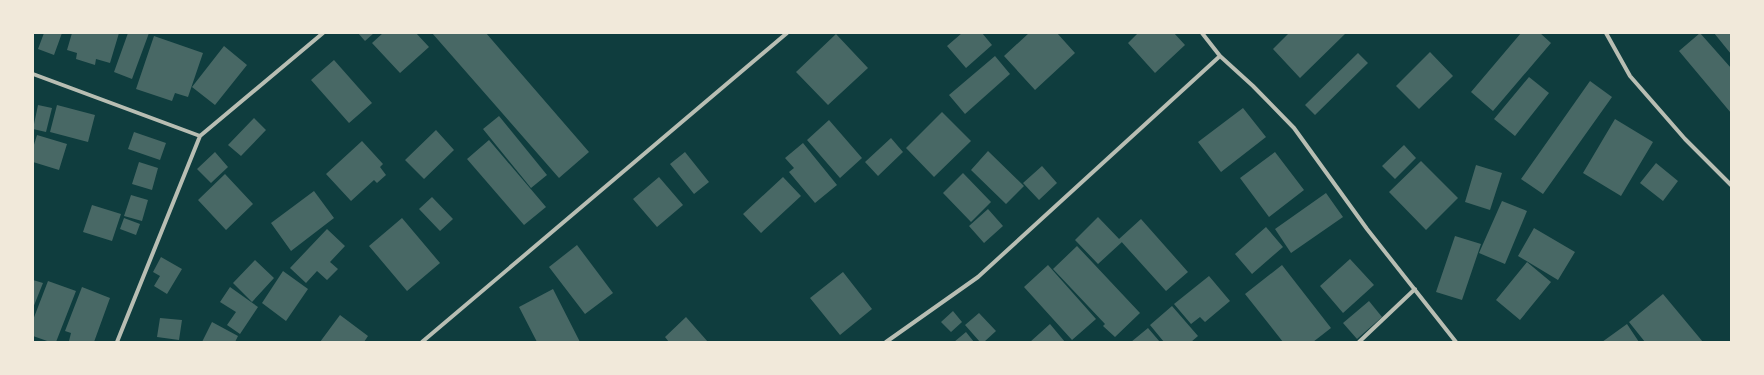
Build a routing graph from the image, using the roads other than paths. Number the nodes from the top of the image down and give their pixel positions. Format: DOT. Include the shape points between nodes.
graph roads {
  1 [pos="323,33"];
  2 [pos="787,33"];
  3 [pos="1202,33"];
  4 [pos="1606,33"];
  5 [pos="1220,56"];
  6 [pos="33,74"];
  7 [pos="200,136"];
  8 [pos="1731,184"];
  9 [pos="1415,290"];
  10 [pos="117,342"];
  11 [pos="422,342"];
  12 [pos="886,342"];
  13 [pos="1359,342"];
  14 [pos="1456,342"];
  1 -- 7 [label="street"];
  2 -- 11 [label="street"];
  3 -- 5 [label="street"];
  4 -- 8 [label="street" via="1630,76 1685,138"];
  5 -- 9 [label="street" via="1294,128"];
  5 -- 12 [label="street" via="978,276"];
  6 -- 7 [label="street"];
  7 -- 10 [label="street"];
  9 -- 13 [label="street"];
  9 -- 14 [label="street"];
}
